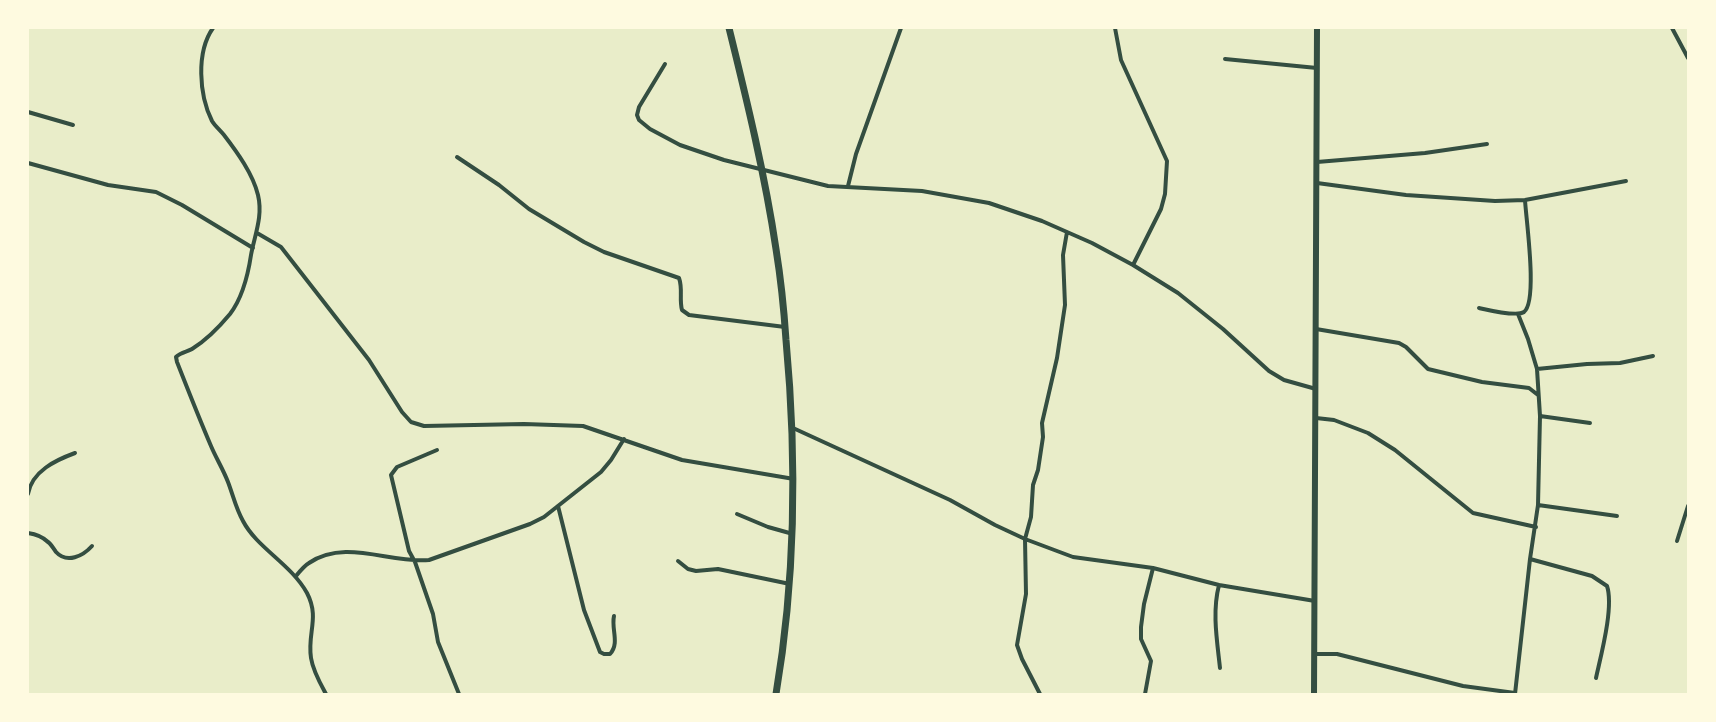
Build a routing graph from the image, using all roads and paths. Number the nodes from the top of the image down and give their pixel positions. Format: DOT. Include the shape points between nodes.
graph roads {
  1 [pos="213,28"];
  2 [pos="729,28"];
  3 [pos="901,28"];
  4 [pos="1115,28"];
  5 [pos="1317,28"];
  6 [pos="1672,28"];
  7 [pos="1688,58"];
  8 [pos="1225,59"];
  9 [pos="665,64"];
  10 [pos="1317,68"];
  11 [pos="28,112"];
  12 [pos="73,125"];
  13 [pos="1487,144"];
  14 [pos="457,157"];
  15 [pos="1317,162"];
  16 [pos="28,163"];
  17 [pos="761,170"];
  18 [pos="1626,181"];
  19 [pos="1317,184"];
  20 [pos="848,186"];
  21 [pos="1525,200"];
  22 [pos="1067,232"];
  23 [pos="257,233"];
  24 [pos="253,248"];
  25 [pos="1132,265"];
  26 [pos="1479,308"];
  27 [pos="1518,314"];
  28 [pos="785,327"];
  29 [pos="1316,329"];
  30 [pos="1654,356"];
  31 [pos="1537,369"];
  32 [pos="1316,389"];
  33 [pos="1538,396"];
  34 [pos="1540,416"];
  35 [pos="1316,418"];
  36 [pos="1590,423"];
  37 [pos="793,428"];
  38 [pos="624,439"];
  39 [pos="437,450"];
  40 [pos="75,453"];
  41 [pos="794,479"];
  42 [pos="28,494"];
  43 [pos="1538,505"];
  44 [pos="558,506"];
  45 [pos="1688,506"];
  46 [pos="737,514"];
  47 [pos="1617,516"];
  48 [pos="1536,527"];
  49 [pos="28,533"];
  50 [pos="793,534"];
  51 [pos="1025,540"];
  52 [pos="1677,541"];
  53 [pos="92,546"];
  54 [pos="1530,559"];
  55 [pos="678,561"];
  56 [pos="415,562"];
  57 [pos="1153,568"];
  58 [pos="296,576"];
  59 [pos="790,584"];
  60 [pos="1219,585"];
  61 [pos="1315,601"];
  62 [pos="614,616"];
  63 [pos="1314,654"];
  64 [pos="1220,668"];
  65 [pos="1596,678"];
  66 [pos="324,693"];
  67 [pos="459,694"];
  68 [pos="776,694"];
  69 [pos="1040,694"];
  70 [pos="1145,694"];
  71 [pos="1314,694"];
  72 [pos="1515,694"];
  1 -- 23 [label="street" via="204,48 204,93 212,123 230,144 258,195"];
  2 -- 17 [label="main road"];
  3 -- 20 [label="street" via="856,154"];
  4 -- 25 [label="street" via="1121,60 1167,160 1161,210"];
  5 -- 10 [label="main road"];
  6 -- 7 [label="street"];
  8 -- 10 [label="street"];
  9 -- 17 [label="street" via="639,107 639,120 650,129 703,154"];
  10 -- 15 [label="main road"];
  11 -- 12 [label="street"];
  13 -- 15 [label="street" via="1425,153"];
  14 -- 28 [label="street" via="529,209 584,242 604,252 679,278 682,286 680,304 682,310 689,315"];
  15 -- 19 [label="main road"];
  16 -- 24 [label="street" via="108,185 156,192"];
  17 -- 20 [label="street" via="828,186"];
  17 -- 28 [label="main road" via="776,249"];
  18 -- 21 [label="street"];
  19 -- 21 [label="street" via="1406,195 1495,201"];
  19 -- 29 [label="main road"];
  20 -- 22 [label="street" via="922,191 989,203"];
  21 -- 27 [label="street" via="1532,290 1529,305 1524,312"];
  22 -- 25 [label="street"];
  22 -- 51 [label="street" via="1063,255 1065,304 1057,358 1042,423 1043,437"];
  23 -- 24 [label="street"];
  23 -- 38 [label="street" via="281,247 370,360 393,400 412,422 432,427 524,424 583,426"];
  24 -- 58 [label="street" via="247,279 230,313 200,343 180,353 176,357 176,362 242,521"];
  25 -- 32 [label="street" via="1178,293 1224,329 1269,371 1284,380"];
  26 -- 27 [label="street"];
  27 -- 31 [label="street"];
  28 -- 37 [label="main road"];
  29 -- 32 [label="main road"];
  29 -- 33 [label="street" via="1399,344 1406,347 1428,369 1482,382 1529,388"];
  30 -- 31 [label="street" via="1620,363"];
  31 -- 33 [label="street"];
  32 -- 35 [label="main road"];
  33 -- 34 [label="street"];
  34 -- 36 [label="street"];
  34 -- 43 [label="street"];
  35 -- 48 [label="street" via="1334,420 1368,433 1395,450 1473,513"];
  35 -- 61 [label="main road"];
  37 -- 41 [label="main road"];
  37 -- 51 [label="street" via="950,500"];
  38 -- 41 [label="street" via="662,455 682,460"];
  38 -- 44 [label="street" via="601,472"];
  39 -- 56 [label="street" via="397,467 391,475 409,551"];
  40 -- 42 [label="street" via="56,460 45,469 34,480"];
  41 -- 50 [label="main road"];
  43 -- 47 [label="street"];
  43 -- 48 [label="street"];
  44 -- 56 [label="street" via="530,524 463,550"];
  44 -- 62 [label="street" via="584,610 600,652 604,654 610,654 614,649"];
  45 -- 52 [label="street"];
  46 -- 50 [label="street"];
  48 -- 54 [label="street"];
  49 -- 53 [label="street" via="48,541 57,553 70,558 86,554"];
  50 -- 59 [label="main road"];
  51 -- 57 [label="street" via="1073,556"];
  51 -- 69 [label="street" via="1026,594 1017,645"];
  54 -- 65 [label="street" via="1592,576 1607,586 1610,593"];
  54 -- 72 [label="street"];
  55 -- 59 [label="street" via="688,569 696,571 718,568"];
  56 -- 58 [label="street" via="363,552 344,552 318,558 308,563"];
  56 -- 67 [label="street" via="433,614 444,661"];
  57 -- 60 [label="street"];
  57 -- 70 [label="street" via="1141,627 1141,639 1151,661"];
  58 -- 66 [label="street" via="313,607 311,658"];
  59 -- 68 [label="main road"];
  60 -- 61 [label="street"];
  60 -- 64 [label="street" via="1216,623"];
  61 -- 63 [label="main road"];
  63 -- 71 [label="main road"];
  63 -- 72 [label="street" via="1337,654 1463,686"];
}
